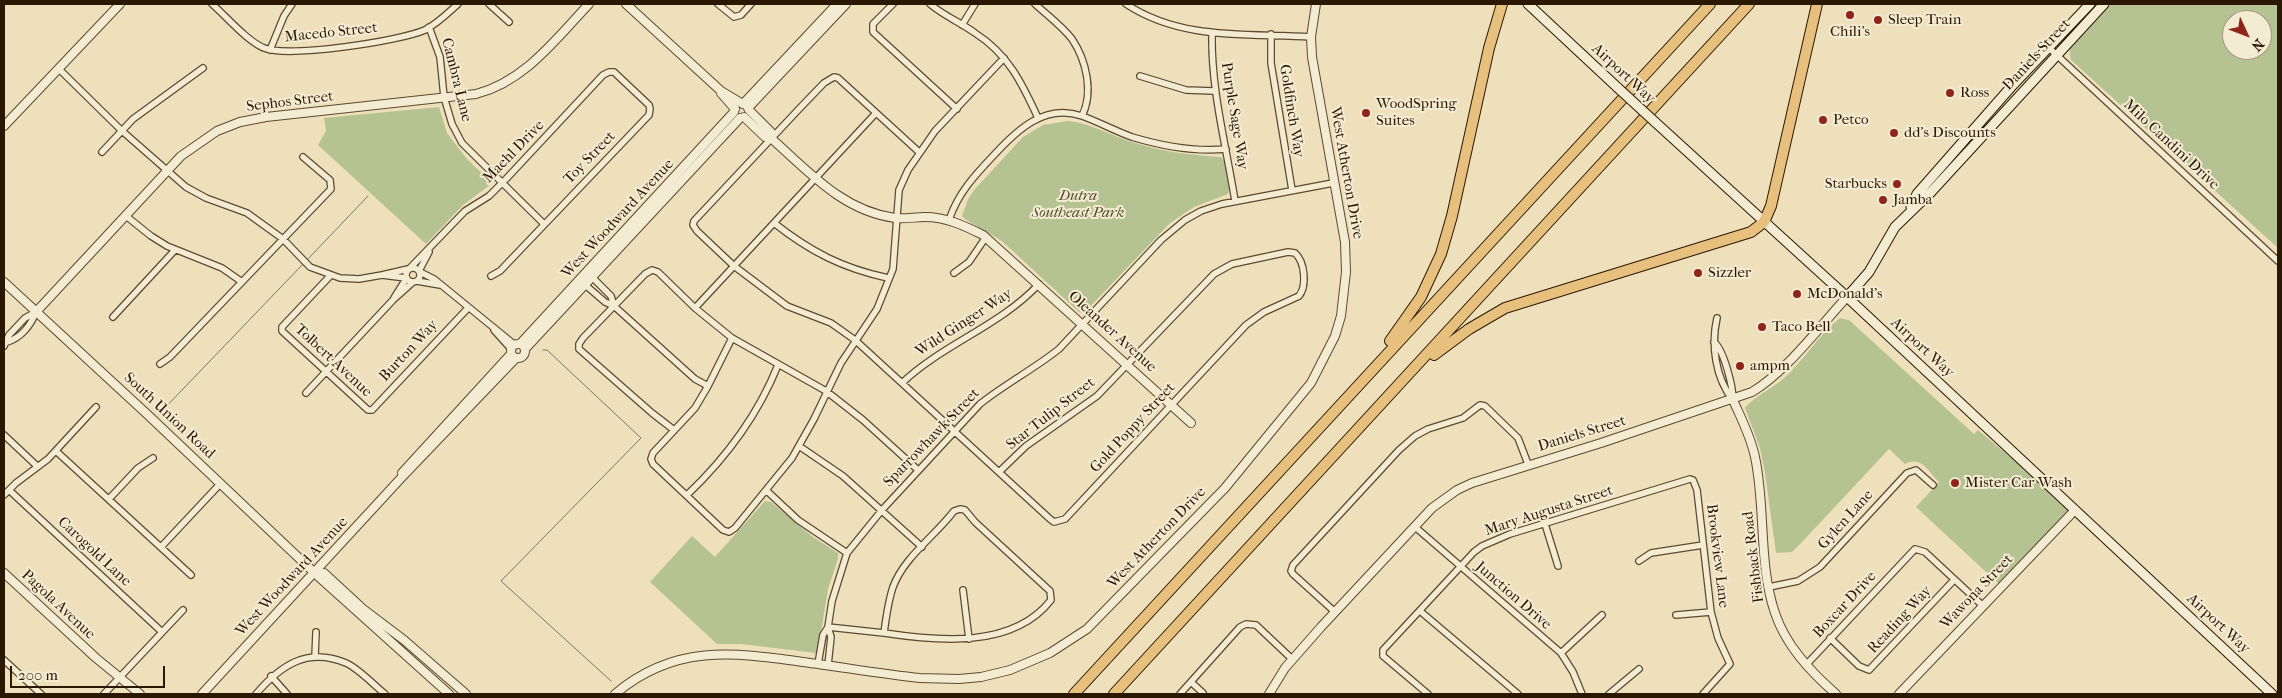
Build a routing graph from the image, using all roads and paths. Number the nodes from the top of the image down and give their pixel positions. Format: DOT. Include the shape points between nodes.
graph roads {
  1 [pos="120,4"];
  2 [pos="212,4"];
  3 [pos="292,4"];
  4 [pos="458,4"];
  5 [pos="489,4"];
  6 [pos="589,4"];
  7 [pos="626,4"];
  8 [pos="718,4"];
  9 [pos="751,4"];
  10 [pos="837,4"];
  11 [pos="846,4"];
  12 [pos="893,4"];
  13 [pos="930,4"];
  14 [pos="975,4"];
  15 [pos="1035,4"];
  16 [pos="1126,4"];
  17 [pos="1316,4"];
  18 [pos="1502,4"];
  19 [pos="1528,4"];
  20 [pos="1710,4"];
  21 [pos="1749,4"];
  22 [pos="1817,4"];
  23 [pos="2090,4"];
  24 [pos="2104,4"];
  25 [pos="509,22"];
  26 [pos="962,25"];
  27 [pos="429,28"];
  28 [pos="1212,34"];
  29 [pos="1271,34"];
  30 [pos="1311,37"];
  31 [pos="2048,47"];
  32 [pos="270,50"];
  33 [pos="2056,55"];
  34 [pos="1004,58"];
  35 [pos="58,68"];
  36 [pos="203,68"];
  37 [pos="609,72"];
  38 [pos="1140,76"];
  39 [pos="1214,91"];
  40 [pos="444,97"];
  41 [pos="956,109"];
  42 [pos="742,110"];
  43 [pos="876,113"];
  44 [pos="1082,116"];
  45 [pos="1038,118"];
  46 [pos="4,126"];
  47 [pos="122,130"];
  48 [pos="772,138"];
  49 [pos="1226,149"];
  50 [pos="102,152"];
  51 [pos="919,152"];
  52 [pos="303,157"];
  53 [pos="168,171"];
  54 [pos="815,178"];
  55 [pos="502,183"];
  56 [pos="1333,183"];
  57 [pos="1292,190"];
  58 [pos="1235,202"];
  59 [pos="1908,212"];
  60 [pos="126,216"];
  61 [pos="896,218"];
  62 [pos="949,220"];
  63 [pos="1764,222"];
  64 [pos="774,223"];
  65 [pos="544,224"];
  66 [pos="986,237"];
  67 [pos="283,240"];
  68 [pos="432,246"];
  69 [pos="175,250"];
  70 [pos="2278,261"];
  71 [pos="734,266"];
  72 [pos="409,268"];
  73 [pos="419,272"];
  74 [pos="954,273"];
  75 [pos="382,275"];
  76 [pos="589,275"];
  77 [pos="330,276"];
  78 [pos="492,276"];
  79 [pos="396,277"];
  80 [pos="406,278"];
  81 [pos="888,278"];
  82 [pos="4,282"];
  83 [pos="242,282"];
  84 [pos="415,282"];
  85 [pos="582,282"];
  86 [pos="1039,284"];
  87 [pos="440,285"];
  88 [pos="398,288"];
  89 [pos="1199,288"];
  90 [pos="1847,297"];
  91 [pos="393,300"];
  92 [pos="614,306"];
  93 [pos="468,308"];
  94 [pos="695,308"];
  95 [pos="36,312"];
  96 [pos="113,317"];
  97 [pos="1717,318"];
  98 [pos="1083,324"];
  99 [pos="732,338"];
  100 [pos="855,340"];
  101 [pos="5,342"];
  102 [pos="517,350"];
  103 [pos="160,364"];
  104 [pos="778,365"];
  105 [pos="1128,365"];
  106 [pos="325,372"];
  107 [pos="902,383"];
  108 [pos="708,386"];
  109 [pos="826,391"];
  110 [pos="306,392"];
  111 [pos="1351,392"];
  112 [pos="1733,400"];
  113 [pos="1171,405"];
  114 [pos="96,407"];
  115 [pos="1378,409"];
  116 [pos="368,410"];
  117 [pos="1190,423"];
  118 [pos="674,430"];
  119 [pos="954,431"];
  120 [pos="4,435"];
  121 [pos="799,446"];
  122 [pos="56,451"];
  123 [pos="153,458"];
  124 [pos="1528,464"];
  125 [pos="35,468"];
  126 [pos="918,470"];
  127 [pos="999,472"];
  128 [pos="220,484"];
  129 [pos="1933,485"];
  130 [pos="9,490"];
  131 [pos="767,491"];
  132 [pos="1651,492"];
  133 [pos="687,495"];
  134 [pos="4,496"];
  135 [pos="109,499"];
  136 [pos="882,510"];
  137 [pos="2075,510"];
  138 [pos="1545,524"];
  139 [pos="1414,526"];
  140 [pos="1702,545"];
  141 [pos="161,548"];
  142 [pos="922,548"];
  143 [pos="847,553"];
  144 [pos="1639,561"];
  145 [pos="1460,566"];
  146 [pos="1558,566"];
  147 [pos="315,572"];
  148 [pos="4,573"];
  149 [pos="191,575"];
  150 [pos="1954,580"];
  151 [pos="1769,587"];
  152 [pos="963,590"];
  153 [pos="1982,606"];
  154 [pos="183,610"];
  155 [pos="1420,610"];
  156 [pos="1335,612"];
  157 [pos="1711,612"];
  158 [pos="1602,615"];
  159 [pos="1676,615"];
  160 [pos="828,627"];
  161 [pos="162,632"];
  162 [pos="316,632"];
  163 [pos="884,633"];
  164 [pos="1830,638"];
  165 [pos="969,639"];
  166 [pos="1561,653"];
  167 [pos="315,657"];
  168 [pos="1292,659"];
  169 [pos="4,660"];
  170 [pos="818,664"];
  171 [pos="828,665"];
  172 [pos="1806,665"];
  173 [pos="1639,669"];
  174 [pos="271,676"];
  175 [pos="121,677"];
  176 [pos="1190,682"];
  177 [pos="1203,693"];
  178 [pos="1832,693"];
  179 [pos="40,694"];
  180 [pos="104,694"];
  181 [pos="140,694"];
  182 [pos="202,694"];
  183 [pos="256,694"];
  184 [pos="287,694"];
  185 [pos="385,694"];
  186 [pos="449,694"];
  187 [pos="466,694"];
  188 [pos="616,694"];
  189 [pos="1074,694"];
  190 [pos="1115,694"];
  191 [pos="1180,694"];
  192 [pos="1269,694"];
  193 [pos="1428,694"];
  194 [pos="1518,694"];
  195 [pos="1582,694"];
  196 [pos="1609,694"];
  197 [pos="1703,694"];
  198 [pos="1899,694"];
  199 [pos="2272,694"];
  1 -- 35 [label="street"];
  2 -- 32 [label="street, Macedo Street" via="257,44"];
  3 -- 32 [label="street"];
  4 -- 27 [label="street, Macedo Street"];
  5 -- 25 [label="street"];
  6 -- 40 [label="street, Sephos Street" via="514,79 476,94"];
  7 -- 42 [label="street"];
  8 -- 9 [label="street" via="734,17"];
  10 -- 42 [label="street, West Woodward Avenue"];
  11 -- 42 [label="street, West Woodward Avenue"];
  12 -- 41 [label="street" via="873,24 873,32"];
  13 -- 26 [label="street"];
  14 -- 26 [label="street"];
  15 -- 44 [label="street" via="1071,38 1081,57 1088,82"];
  16 -- 28 [label="street" via="1175,27"];
  17 -- 30 [label="street, West Atherton Drive"];
  18 -- 111 [label="highway" via="1441,254 1422,297"];
  19 -- 63 [label="main road, Airport Way, bridge"];
  20 -- 111 [label="highway"];
  21 -- 115 [label="highway"];
  22 -- 63 [label="highway" via="1771,206"];
  23 -- 31 [label="main road, Daniels Street"];
  24 -- 33 [label="main road, Daniels Street"];
  26 -- 34 [label="street" via="986,40"];
  27 -- 32 [label="street, Macedo Street" via="391,40 290,52"];
  27 -- 40 [label="street, Cambra Lane" via="440,57"];
  28 -- 29 [label="street"];
  28 -- 39 [label="street, Purple Sage Way"];
  29 -- 30 [label="street"];
  29 -- 57 [label="street, Goldfinch Way" via="1271,63"];
  30 -- 56 [label="street, West Atherton Drive"];
  31 -- 33 [label="street, Milo Candini Drive"];
  31 -- 59 [label="main road, Daniels Street" via="1917,194"];
  33 -- 59 [label="main road, Daniels Street" via="1931,192"];
  33 -- 70 [label="street, Milo Candini Drive"];
  34 -- 41 [label="street"];
  34 -- 45 [label="street" via="1021,82"];
  35 -- 46 [label="street"];
  35 -- 47 [label="street"];
  36 -- 47 [label="street"];
  37 -- 55 [label="street, Maehl Drive"];
  37 -- 65 [label="street, Toy Street" via="616,74 650,108 649,115"];
  38 -- 39 [label="street" via="1186,90"];
  39 -- 49 [label="street, Purple Sage Way"];
  40 -- 53 [label="street, Sephos Street" via="240,122 199,142"];
  40 -- 55 [label="street, Cambra Lane" via="462,143"];
  41 -- 51 [label="street"];
  42 -- 48 [label="street, Oleander Avenue" via="771,132"];
  42 -- 76 [label="street, West Woodward Avenue"];
  43 -- 48 [label="street" via="834,77"];
  43 -- 51 [label="street"];
  43 -- 54 [label="street"];
  44 -- 45 [label="street" via="1056,113"];
  44 -- 49 [label="street" via="1133,137 1207,151"];
  45 -- 62 [label="street" via="1012,135 968,183 958,197"];
  47 -- 50 [label="street"];
  47 -- 53 [label="street"];
  48 -- 54 [label="street, Oleander Avenue"];
  48 -- 71 [label="street" via="694,221 697,231"];
  49 -- 58 [label="street, Purple Sage Way"];
  51 -- 61 [label="street" via="899,190"];
  52 -- 67 [label="street" via="330,180 330,189"];
  53 -- 60 [label="street, Sephos Street"];
  53 -- 67 [label="street" via="199,194 247,213"];
  54 -- 61 [label="street, Oleander Avenue" via="844,200"];
  54 -- 64 [label="street"];
  55 -- 65 [label="street, Cambra Lane"];
  55 -- 68 [label="street, Maehl Drive" via="465,212"];
  56 -- 57 [label="street, Sparrowhawk Street"];
  56 -- 171 [label="street, West Atherton Drive" via="1345,242 1346,280 1340,316 1328,354 1300,399 1246,464 1097,620 1050,653 1019,667 981,677 934,679"];
  57 -- 58 [label="street, Sparrowhawk Street"];
  58 -- 98 [label="street, Sparrowhawk Street" via="1201,211 1177,225"];
  59 -- 90 [label="main road, Daniels Street" via="1894,227 1869,272"];
  60 -- 69 [label="street"];
  60 -- 95 [label="street, Sephos Street"];
  61 -- 62 [label="street, Oleander Avenue"];
  61 -- 81 [label="street" via="893,269"];
  62 -- 66 [label="street, Oleander Avenue"];
  63 -- 90 [label="main road, Airport Way"];
  63 -- 115 [label="highway" via="1750,232 1505,308 1449,343"];
  64 -- 71 [label="street"];
  64 -- 81 [label="street" via="812,251 841,265"];
  65 -- 78 [label="street, Toy Street"];
  66 -- 74 [label="street" via="969,262"];
  66 -- 86 [label="street, Oleander Avenue"];
  67 -- 77 [label="street" via="303,261"];
  67 -- 83 [label="street"];
  68 -- 72 [label="street, Maehl Drive"];
  68 -- 73 [label="street, Maehl Drive"];
  69 -- 83 [label="street" via="222,268"];
  69 -- 96 [label="street"];
  71 -- 94 [label="street"];
  71 -- 100 [label="street" via="787,306 831,324"];
  72 -- 73 [label="street"];
  72 -- 75 [label="street"];
  72 -- 80 [label="street"];
  73 -- 84 [label="street, Maehl Drive"];
  73 -- 87 [label="street"];
  75 -- 77 [label="street" via="349,279"];
  75 -- 79 [label="street"];
  76 -- 85 [label="street, West Woodward Avenue"];
  76 -- 92 [label="street" via="611,296"];
  77 -- 106 [label="street, Tolbert Avenue" via="282,327 282,331"];
  79 -- 80 [label="street"];
  79 -- 88 [label="street"];
  80 -- 84 [label="street"];
  80 -- 88 [label="street"];
  81 -- 100 [label="street" via="877,309"];
  82 -- 95 [label="street, South Union Road"];
  83 -- 103 [label="street"];
  84 -- 87 [label="street"];
  84 -- 91 [label="street"];
  85 -- 92 [label="street"];
  85 -- 102 [label="street, West Woodward Avenue"];
  86 -- 98 [label="street, Oleander Avenue"];
  86 -- 107 [label="street, Wild Ginger Way" via="1010,310 923,365"];
  87 -- 93 [label="street"];
  88 -- 91 [label="street"];
  89 -- 105 [label="street, Star Tulip Street"];
  89 -- 113 [label="street, Gold Poppy Street" via="1232,264 1288,252 1295,254 1303,264 1303,286 1299,296 1254,317"];
  90 -- 112 [label="street, Daniels Street" via="1766,383"];
  90 -- 137 [label="main road, Airport Way"];
  91 -- 106 [label="street"];
  92 -- 94 [label="street" via="652,270"];
  92 -- 108 [label="street" via="695,379"];
  92 -- 118 [label="street" via="583,338 579,349"];
  93 -- 102 [label="street"];
  93 -- 116 [label="street, Burton Way" via="372,410"];
  94 -- 99 [label="street"];
  95 -- 101 [label="street" via="26,318"];
  95 -- 128 [label="street, South Union Road"];
  97 -- 112 [label="street, Fishback Road" via="1714,342 1719,345"];
  98 -- 105 [label="street, Oleander Avenue"];
  98 -- 119 [label="street, Sparrowhawk Street" via="1042,363 980,404"];
  99 -- 104 [label="street"];
  99 -- 108 [label="street"];
  100 -- 107 [label="street"];
  100 -- 109 [label="street"];
  102 -- 147 [label="street, West Woodward Avenue"];
  104 -- 109 [label="street"];
  104 -- 133 [label="street" via="751,419 734,444"];
  105 -- 113 [label="street, Oleander Avenue"];
  105 -- 127 [label="street, Star Tulip Street" via="1097,396 1026,446"];
  106 -- 110 [label="street"];
  106 -- 116 [label="street, Tolbert Avenue"];
  107 -- 119 [label="street"];
  108 -- 118 [label="street" via="695,408"];
  109 -- 121 [label="street"];
  109 -- 126 [label="street"];
  111 -- 189 [label="highway"];
  112 -- 124 [label="street, Daniels Street"];
  112 -- 151 [label="street, Fishback Road" via="1756,459"];
  113 -- 117 [label="street, Oleander Avenue"];
  113 -- 127 [label="street, Gold Poppy Street" via="1065,519 1054,522"];
  114 -- 122 [label="street"];
  115 -- 190 [label="highway"];
  118 -- 133 [label="street" via="652,452 651,459"];
  119 -- 126 [label="street, Sparrowhawk Street"];
  119 -- 127 [label="street"];
  120 -- 125 [label="street"];
  121 -- 131 [label="street"];
  121 -- 136 [label="street" via="843,476"];
  122 -- 125 [label="street"];
  122 -- 135 [label="street"];
  123 -- 135 [label="street" via="138,468"];
  124 -- 139 [label="street, Daniels Street" via="1457,490"];
  124 -- 156 [label="street" via="1518,438 1485,406 1480,405 1463,418 1415,436 1293,565 1293,574"];
  125 -- 130 [label="street"];
  126 -- 136 [label="street, Sparrowhawk Street"];
  128 -- 141 [label="street"];
  128 -- 147 [label="street, South Union Road"];
  129 -- 151 [label="street, Gylen Lane" via="1916,470 1907,473 1820,567 1798,581"];
  130 -- 134 [label="street"];
  130 -- 161 [label="street, Carogold Lane"];
  131 -- 133 [label="street" via="729,532"];
  131 -- 143 [label="street" via="798,520"];
  132 -- 138 [label="street, Mary Augusta Street"];
  132 -- 140 [label="street, Brookview Lane" via="1693,480"];
  135 -- 141 [label="street"];
  136 -- 142 [label="street"];
  136 -- 143 [label="street, Sparrowhawk Street"];
  137 -- 153 [label="street, Wawona Street"];
  137 -- 199 [label="main road, Airport Way"];
  138 -- 145 [label="street, Mary Augusta Street" via="1482,546"];
  138 -- 146 [label="street"];
  139 -- 145 [label="street, Junction Drive"];
  139 -- 156 [label="street, Daniels Street"];
  140 -- 144 [label="street" via="1651,553"];
  140 -- 157 [label="street, Brookview Lane"];
  141 -- 149 [label="street"];
  142 -- 163 [label="street" via="893,586"];
  142 -- 165 [label="street" via="954,511 965,510 1050,591 1052,595 1048,604 1025,622"];
  143 -- 160 [label="street, Sparrowhawk Street" via="832,601"];
  145 -- 155 [label="street, Mary Augusta Street"];
  145 -- 166 [label="street, Junction Drive"];
  147 -- 182 [label="street, West Woodward Avenue"];
  147 -- 186 [label="street, South Union Road"];
  147 -- 187 [label="street, South Union Road" via="324,573 363,610 404,640"];
  148 -- 175 [label="street, Pagola Avenue"];
  150 -- 153 [label="street"];
  150 -- 164 [label="street, Boxcar Drive" via="1920,549 1913,550"];
  150 -- 164 [label="street, Reading Way" via="1872,668 1861,668"];
  151 -- 172 [label="street, Fishback Road" via="1780,625"];
  152 -- 165 [label="street"];
  153 -- 198 [label="street, Wawona Street"];
  154 -- 161 [label="street"];
  155 -- 193 [label="street, Mary Augusta Street" via="1382,654"];
  155 -- 194 [label="street"];
  156 -- 168 [label="street, Daniels Street"];
  157 -- 159 [label="street"];
  157 -- 197 [label="street, Brookview Lane" via="1730,664"];
  158 -- 166 [label="street"];
  160 -- 163 [label="street"];
  160 -- 170 [label="street" via="823,634"];
  160 -- 171 [label="street" via="831,637"];
  161 -- 175 [label="street"];
  162 -- 167 [label="street"];
  163 -- 165 [label="street" via="926,640"];
  164 -- 172 [label="street, Boxcar Drive"];
  166 -- 195 [label="street, Junction Drive" via="1574,672"];
  167 -- 174 [label="street" via="295,661"];
  167 -- 185 [label="street" via="348,663"];
  168 -- 176 [label="street" via="1256,625 1246,624"];
  168 -- 192 [label="street, Daniels Street"];
  169 -- 179 [label="street"];
  170 -- 171 [label="street, West Atherton Drive"];
  170 -- 188 [label="street, West Atherton Drive" via="748,654 704,655 655,668"];
  172 -- 178 [label="street, Fishback Road"];
  173 -- 196 [label="street"];
  174 -- 183 [label="street"];
  174 -- 184 [label="street"];
  175 -- 180 [label="street"];
  175 -- 181 [label="street, Pagola Avenue"];
  176 -- 177 [label="street"];
  176 -- 191 [label="street"];
}
